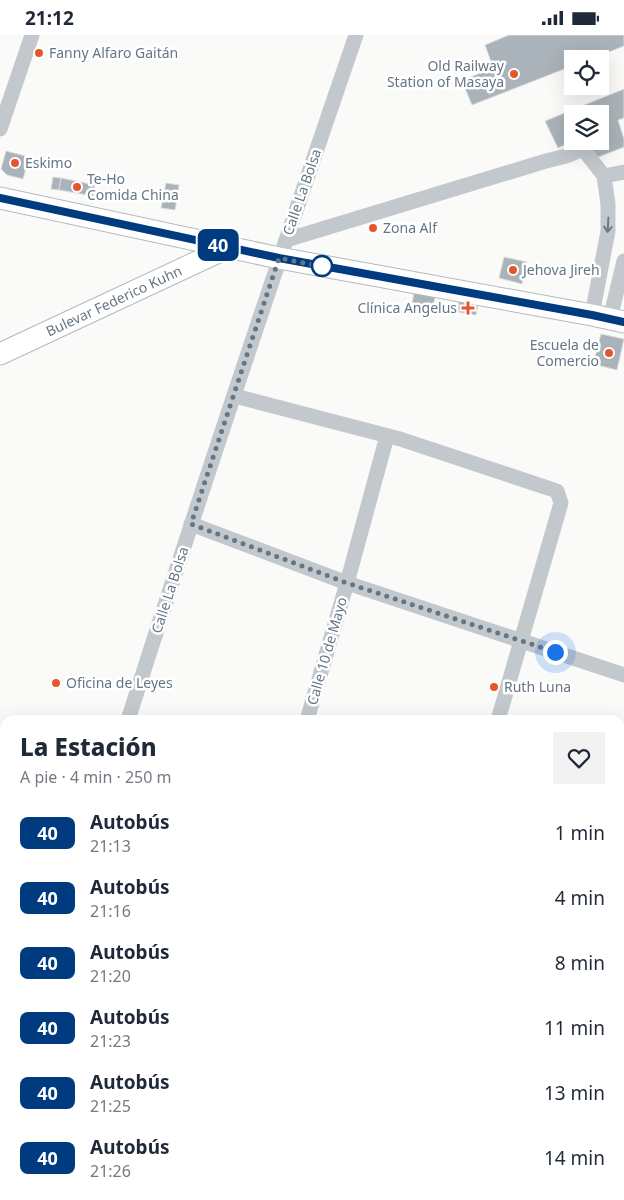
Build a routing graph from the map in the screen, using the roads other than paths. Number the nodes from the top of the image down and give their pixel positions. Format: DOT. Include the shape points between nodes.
graph roads {
  1 [pos="32,35"];
  2 [pos="356,35"];
  3 [pos="0,129"];
  4 [pos="624,173"];
  5 [pos="604,176"];
  6 [pos="0,198"];
  7 [pos="229,247"];
  8 [pos="282,249"];
  9 [pos="624,261"];
  10 [pos="609,319"];
  11 [pos="0,354"];
  12 [pos="235,396"];
  13 [pos="387,437"];
  14 [pos="191,524"];
  15 [pos="347,583"];
  16 [pos="521,640"];
  17 [pos="624,675"];
  18 [pos="130,715"];
  19 [pos="308,715"];
  20 [pos="499,715"];
  1 -- 3 [label="street"];
  2 -- 8 [label="street, Calle La Bolsa"];
  4 -- 5 [label="street"];
  5 -- 8 [label="street" via="582,149"];
  5 -- 10 [label="street, one-way" via="608,203"];
  6 -- 7 [label="street"];
  7 -- 8 [label="street"];
  7 -- 11 [label="street, Bulevar Federico Kuhn"];
  8 -- 10 [label="street"];
  8 -- 12 [label="street, Calle La Bolsa"];
  9 -- 10 [label="street"];
  12 -- 13 [label="street"];
  12 -- 14 [label="street, Calle La Bolsa"];
  13 -- 15 [label="street, Calle 10 de Mayo"];
  13 -- 16 [label="street" via="557,491 561,503"];
  14 -- 15 [label="street"];
  14 -- 18 [label="street, Calle La Bolsa"];
  15 -- 16 [label="street"];
  15 -- 19 [label="street, Calle 10 de Mayo"];
  16 -- 17 [label="street"];
  16 -- 20 [label="street"];
}
